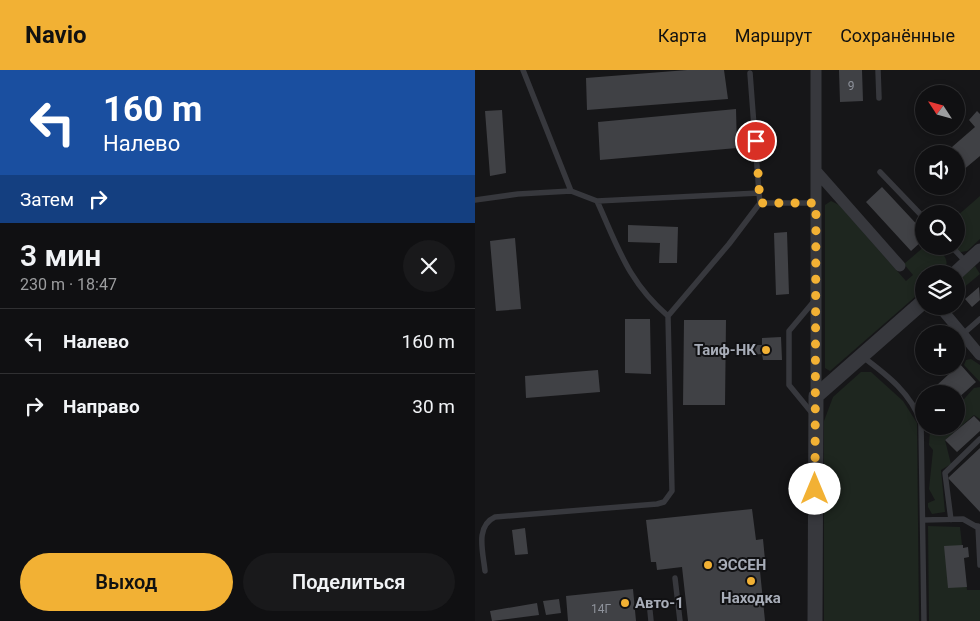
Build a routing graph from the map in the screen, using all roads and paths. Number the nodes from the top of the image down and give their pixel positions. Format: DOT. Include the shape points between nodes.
graph roads {
  1 [pos="523,70"];
  2 [pos="816,70"];
  3 [pos="878,70"];
  4 [pos="750,73"];
  5 [pos="879,98"];
  6 [pos="817,172"];
  7 [pos="880,172"];
  8 [pos="571,191"];
  9 [pos="759,193"];
  10 [pos="475,200"];
  11 [pos="597,201"];
  12 [pos="760,203"];
  13 [pos="816,203"];
  14 [pos="915,209"];
  15 [pos="980,252"];
  16 [pos="959,255"];
  17 [pos="967,263"];
  18 [pos="900,266"];
  19 [pos="817,298"];
  20 [pos="915,309"];
  21 [pos="947,315"];
  22 [pos="668,316"];
  23 [pos="980,319"];
  24 [pos="955,325"];
  25 [pos="965,332"];
  26 [pos="965,336"];
  27 [pos="980,355"];
  28 [pos="862,356"];
  29 [pos="816,396"];
  30 [pos="815,416"];
  31 [pos="980,439"];
  32 [pos="924,520"];
  33 [pos="951,520"];
  34 [pos="978,527"];
  35 [pos="980,565"];
  36 [pos="485,571"];
  37 [pos="675,578"];
  38 [pos="650,611"];
  39 [pos="651,621"];
  40 [pos="680,621"];
  41 [pos="815,621"];
  42 [pos="924,621"];
  1 -- 8 [label="lane"];
  2 -- 6 [label="street"];
  3 -- 5 [label="lane"];
  4 -- 9 [label="lane"];
  6 -- 13 [label="street"];
  6 -- 18 [label="street"];
  7 -- 14 [label="lane"];
  8 -- 10 [label="lane"];
  8 -- 11 [label="lane"];
  9 -- 11 [label="lane"];
  9 -- 12 [label="lane"];
  11 -- 22 [label="lane" via="630,273 640,289"];
  12 -- 13 [label="lane"];
  12 -- 22 [label="lane"];
  13 -- 19 [label="street"];
  15 -- 17 [label="street"];
  16 -- 17 [label="lane"];
  19 -- 29 [label="street"];
  19 -- 30 [label="lane" via="789,331 789,385"];
  20 -- 28 [label="street"];
  21 -- 24 [label="street"];
  22 -- 36 [label="lane" via="672,491 669,498 657,504 489,519 481,532"];
  23 -- 25 [label="lane"];
  26 -- 27 [label="street"];
  28 -- 29 [label="street"];
  28 -- 32 [label="lane" via="895,383 919,418"];
  29 -- 30 [label="street"];
  30 -- 41 [label="street"];
  31 -- 33 [label="lane" via="945,473"];
  32 -- 33 [label="lane"];
  32 -- 42 [label="lane"];
  33 -- 34 [label="lane" via="966,520"];
  34 -- 35 [label="lane"];
  37 -- 40 [label="lane"];
  38 -- 39 [label="lane"];
}
